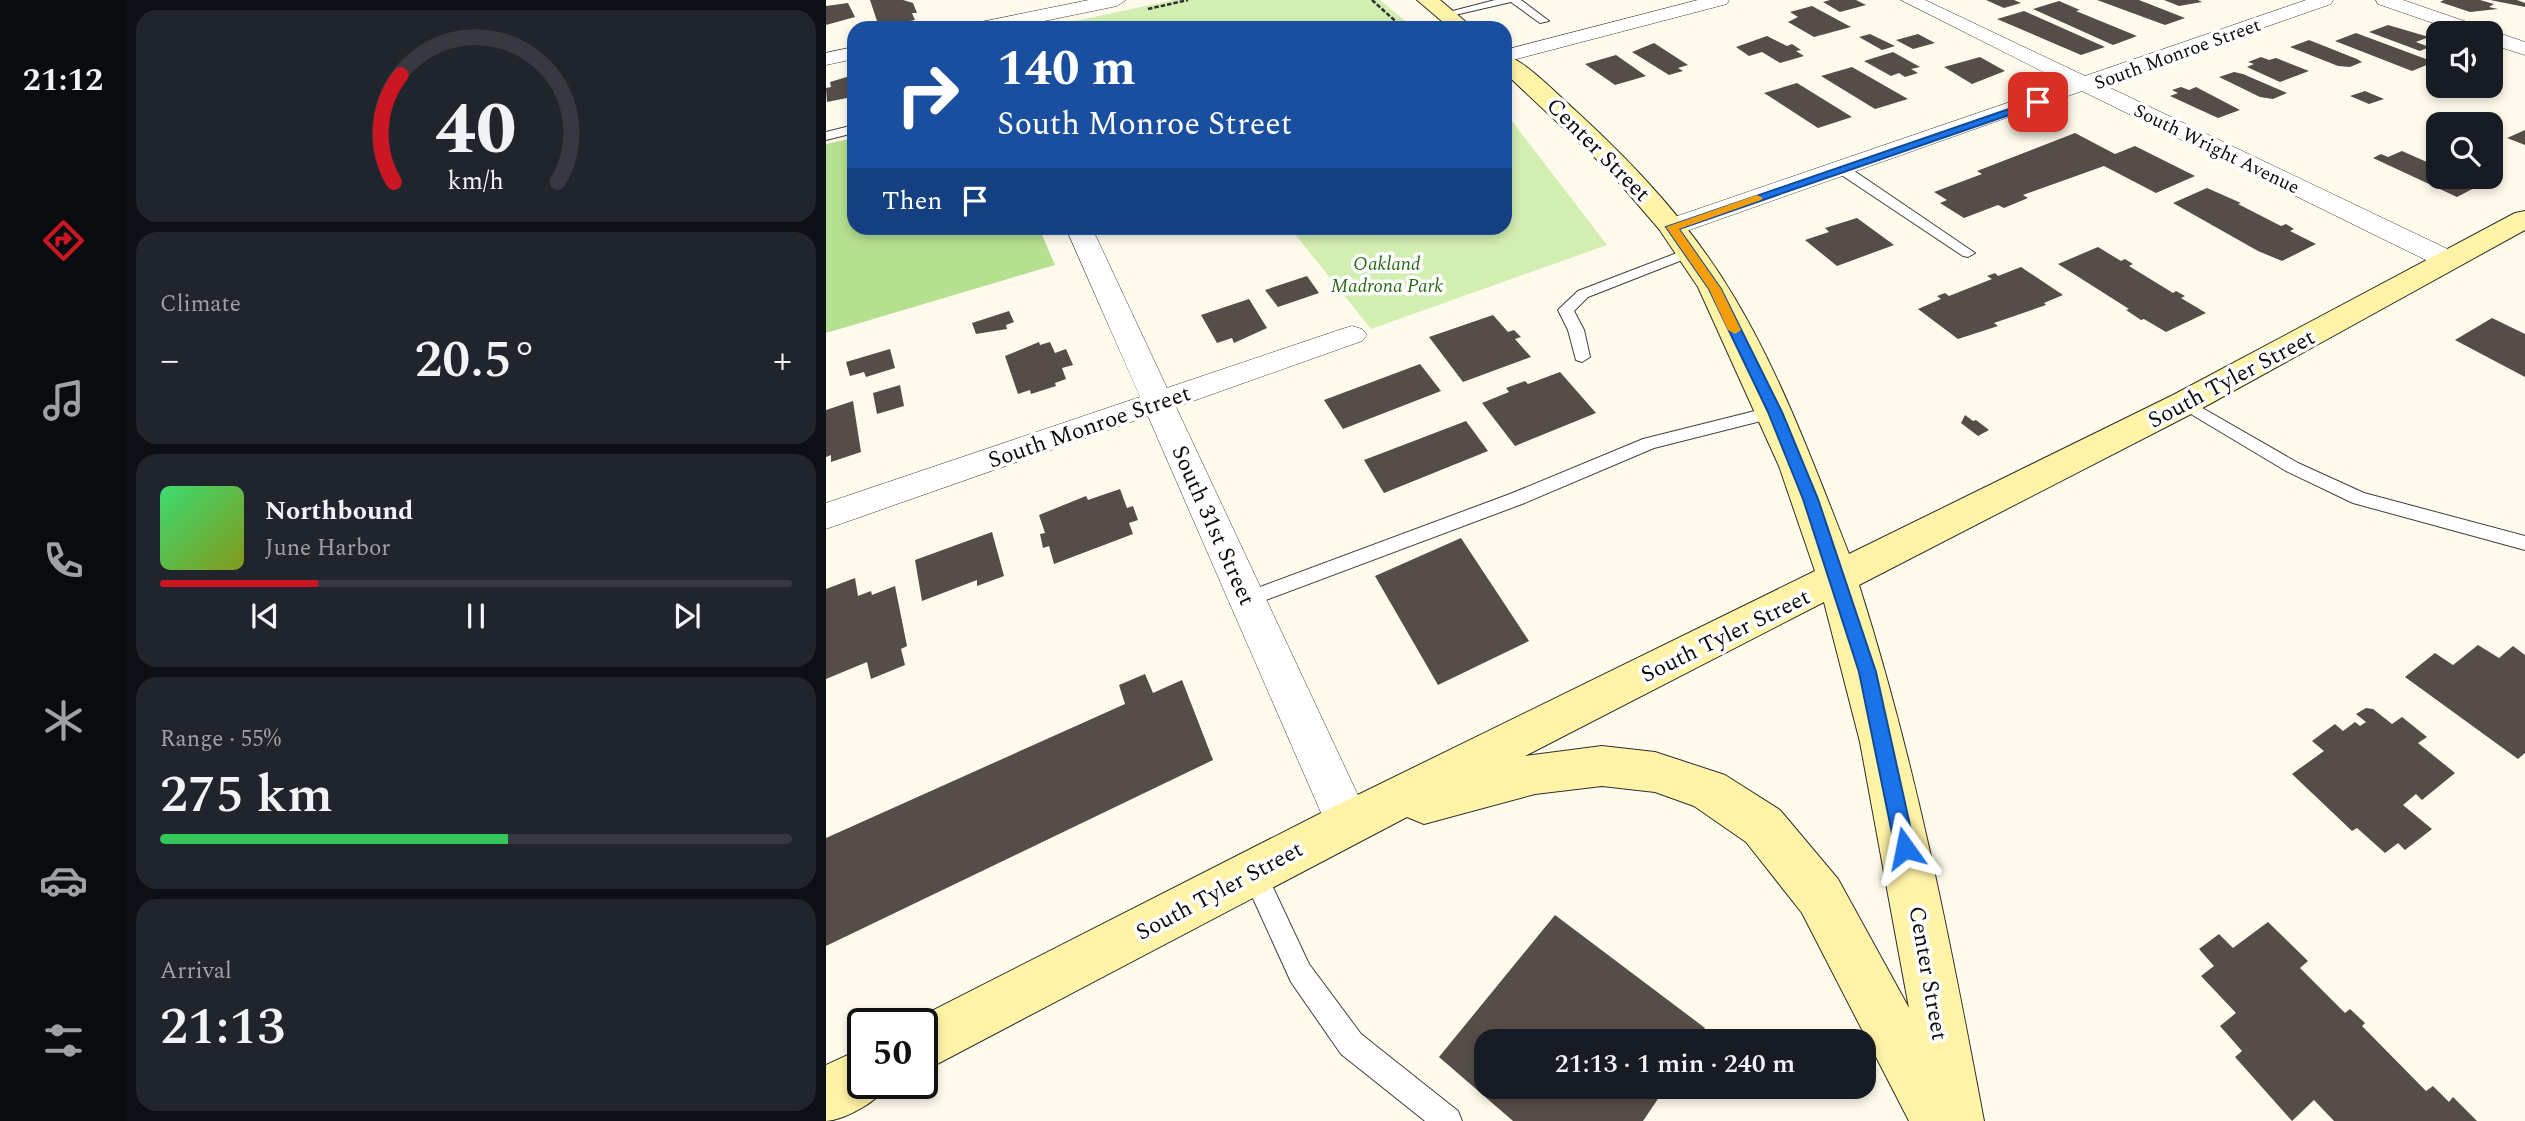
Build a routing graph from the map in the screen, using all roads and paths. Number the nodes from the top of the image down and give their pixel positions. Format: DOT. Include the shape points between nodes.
graph roads {
  1 [pos="1117,0"];
  2 [pos="1371,0"];
  3 [pos="1427,0"];
  4 [pos="1508,0"];
  5 [pos="1515,0"];
  6 [pos="1720,0"];
  7 [pos="1910,0"];
  8 [pos="2324,0"];
  9 [pos="2385,0"];
  10 [pos="1446,15"];
  11 [pos="992,21"];
  12 [pos="1396,21"];
  13 [pos="1454,21"];
  14 [pos="1544,21"];
  15 [pos="2445,21"];
  16 [pos="2503,41"];
  17 [pos="2525,49"];
  18 [pos="847,54"];
  19 [pos="1512,54"];
  20 [pos="826,59"];
  21 [pos="1512,68"];
  22 [pos="2087,85"];
  23 [pos="847,130"];
  24 [pos="826,135"];
  25 [pos="1842,169"];
  26 [pos="2525,219"];
  27 [pos="1672,227"];
  28 [pos="1082,235"];
  29 [pos="1690,252"];
  30 [pos="1968,253"];
  31 [pos="2448,260"];
  32 [pos="1352,335"];
  33 [pos="1582,356"];
  34 [pos="1159,401"];
  35 [pos="2185,403"];
  36 [pos="1775,412"];
  37 [pos="826,516"];
  38 [pos="2525,543"];
  39 [pos="1839,579"];
  40 [pos="1248,600"];
  41 [pos="1348,822"];
  42 [pos="1253,872"];
  43 [pos="938,1037"];
  44 [pos="847,1084"];
  45 [pos="826,1095"];
  46 [pos="1448,1121"];
  47 [pos="1940,1121"];
  48 [pos="1955,1121"];
  1 -- 11 [label="street"];
  2 -- 12 [label="path"];
  3 -- 10 [label="main road"];
  4 -- 10 [label="lane"];
  5 -- 14 [label="lane"];
  6 -- 19 [label="street"];
  7 -- 22 [label="street, South Wright Avenue"];
  8 -- 22 [label="street, South Monroe Street"];
  9 -- 15 [label="street"];
  10 -- 13 [label="main road"];
  16 -- 17 [label="street"];
  18 -- 20 [label="street"];
  21 -- 27 [label="main road, Center Street" via="1600,144"];
  22 -- 25 [label="street, South Monroe Street"];
  22 -- 31 [label="street, South Wright Avenue"];
  23 -- 24 [label="lane"];
  25 -- 27 [label="street, South Monroe Street"];
  25 -- 30 [label="lane"];
  26 -- 31 [label="main road, South Tyler Street"];
  27 -- 29 [label="main road, Center Street"];
  28 -- 34 [label="street, South 31st Street"];
  29 -- 33 [label="lane" via="1583,295 1566,310"];
  29 -- 36 [label="main road, Center Street" via="1715,289"];
  31 -- 35 [label="main road, South Tyler Street"];
  32 -- 34 [label="street, South Monroe Street"];
  34 -- 37 [label="street, South Monroe Street"];
  34 -- 40 [label="street, South 31st Street"];
  35 -- 38 [label="lane" via="2292,467 2359,498"];
  35 -- 39 [label="main road, South Tyler Street"];
  36 -- 39 [label="main road, Center Street"];
  36 -- 40 [label="lane" via="1649,443 1516,499"];
  39 -- 41 [label="main road, South Tyler Street"];
  39 -- 48 [label="main road, Center Street" via="1867,672 1922,924"];
  40 -- 41 [label="street, South 31st Street"];
  41 -- 42 [label="main road, South Tyler Street"];
  41 -- 47 [label="main road" via="1535,774 1602,766 1655,772 1709,790 1763,826 1820,896"];
  42 -- 43 [label="main road, South Tyler Street"];
  42 -- 46 [label="lane" via="1300,973 1351,1044"];
  44 -- 45 [label="main road"];
}
